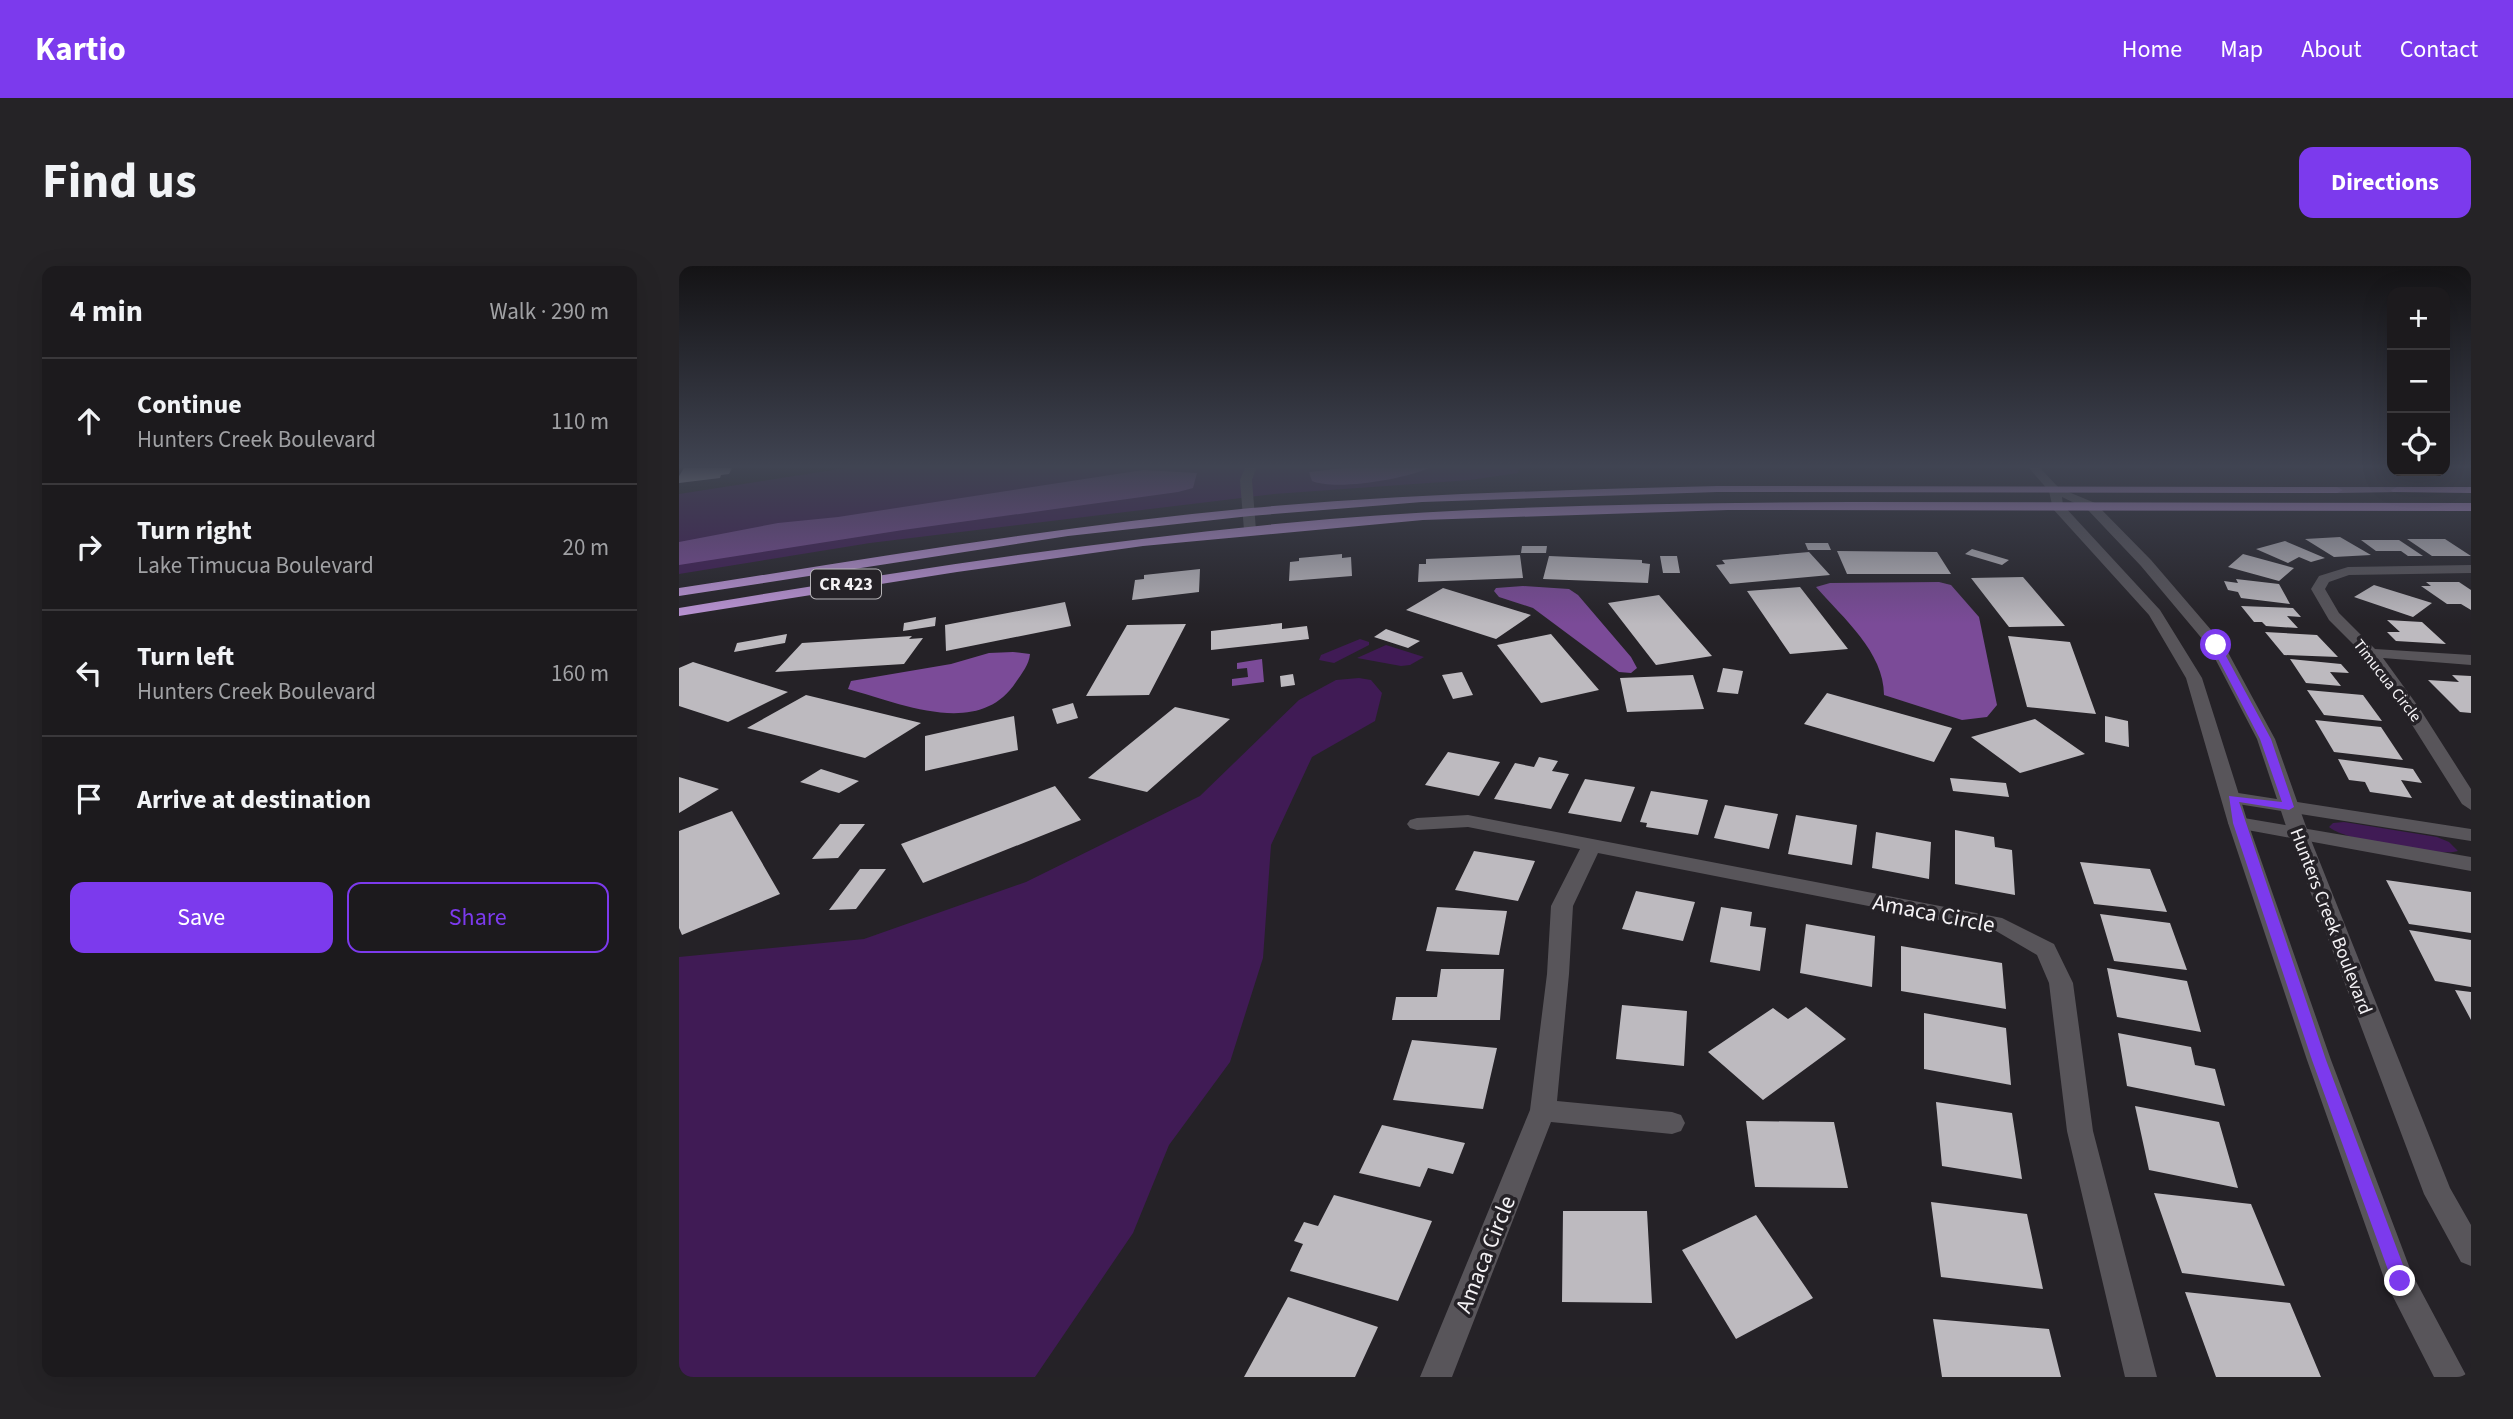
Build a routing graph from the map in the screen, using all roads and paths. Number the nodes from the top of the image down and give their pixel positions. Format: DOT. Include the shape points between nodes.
graph roads {
  1 [pos="1184,520"];
  2 [pos="1250,520"];
  3 [pos="1375,520"];
  4 [pos="2075,520"];
  5 [pos="2104,520"];
  6 [pos="1250,530"];
  7 [pos="2471,569"];
  8 [pos="679,592"];
  9 [pos="679,612"];
  10 [pos="2371,653"];
  11 [pos="2471,660"];
  12 [pos="2232,798"];
  13 [pos="2471,804"];
  14 [pos="2289,807"];
  15 [pos="2238,823"];
  16 [pos="1417,824"];
  17 [pos="2299,835"];
  18 [pos="2471,835"];
  19 [pos="1591,846"];
  20 [pos="2471,864"];
  21 [pos="1543,1110"];
  22 [pos="1672,1123"];
  23 [pos="2471,1252"];
  24 [pos="1436,1377"];
  25 [pos="2141,1377"];
  26 [pos="2451,1377"];
  1 -- 8 [label="highway, CR 423" via="982,544"];
  2 -- 6 [label="street"];
  3 -- 6 [label="highway, CR 423"];
  4 -- 12 [label="street" via="2155,613 2194,677"];
  5 -- 14 [label="street, Hunters Creek Boulevard" via="2216,645 2266,739"];
  6 -- 9 [label="highway, CR 423" via="1012,559"];
  7 -- 10 [label="street, Timucua Circle" via="2348,571 2324,579 2318,589 2323,606"];
  10 -- 11 [label="street"];
  10 -- 13 [label="street, Timucua Circle" via="2431,735"];
  12 -- 14 [label="street"];
  12 -- 15 [label="street"];
  14 -- 17 [label="street, Hunters Creek Boulevard"];
  14 -- 18 [label="street"];
  15 -- 17 [label="street"];
  15 -- 26 [label="street" via="2400,1281"];
  16 -- 19 [label="street, Amaca Circle" via="1468,821"];
  17 -- 20 [label="street"];
  17 -- 23 [label="street, Hunters Creek Boulevard" via="2438,1194"];
  19 -- 21 [label="street, Amaca Circle" via="1562,906"];
  19 -- 25 [label="street, Amaca Circle" via="2002,925 2046,950 2061,983 2080,1131"];
  21 -- 22 [label="street"];
  21 -- 24 [label="street, Amaca Circle"];
}
